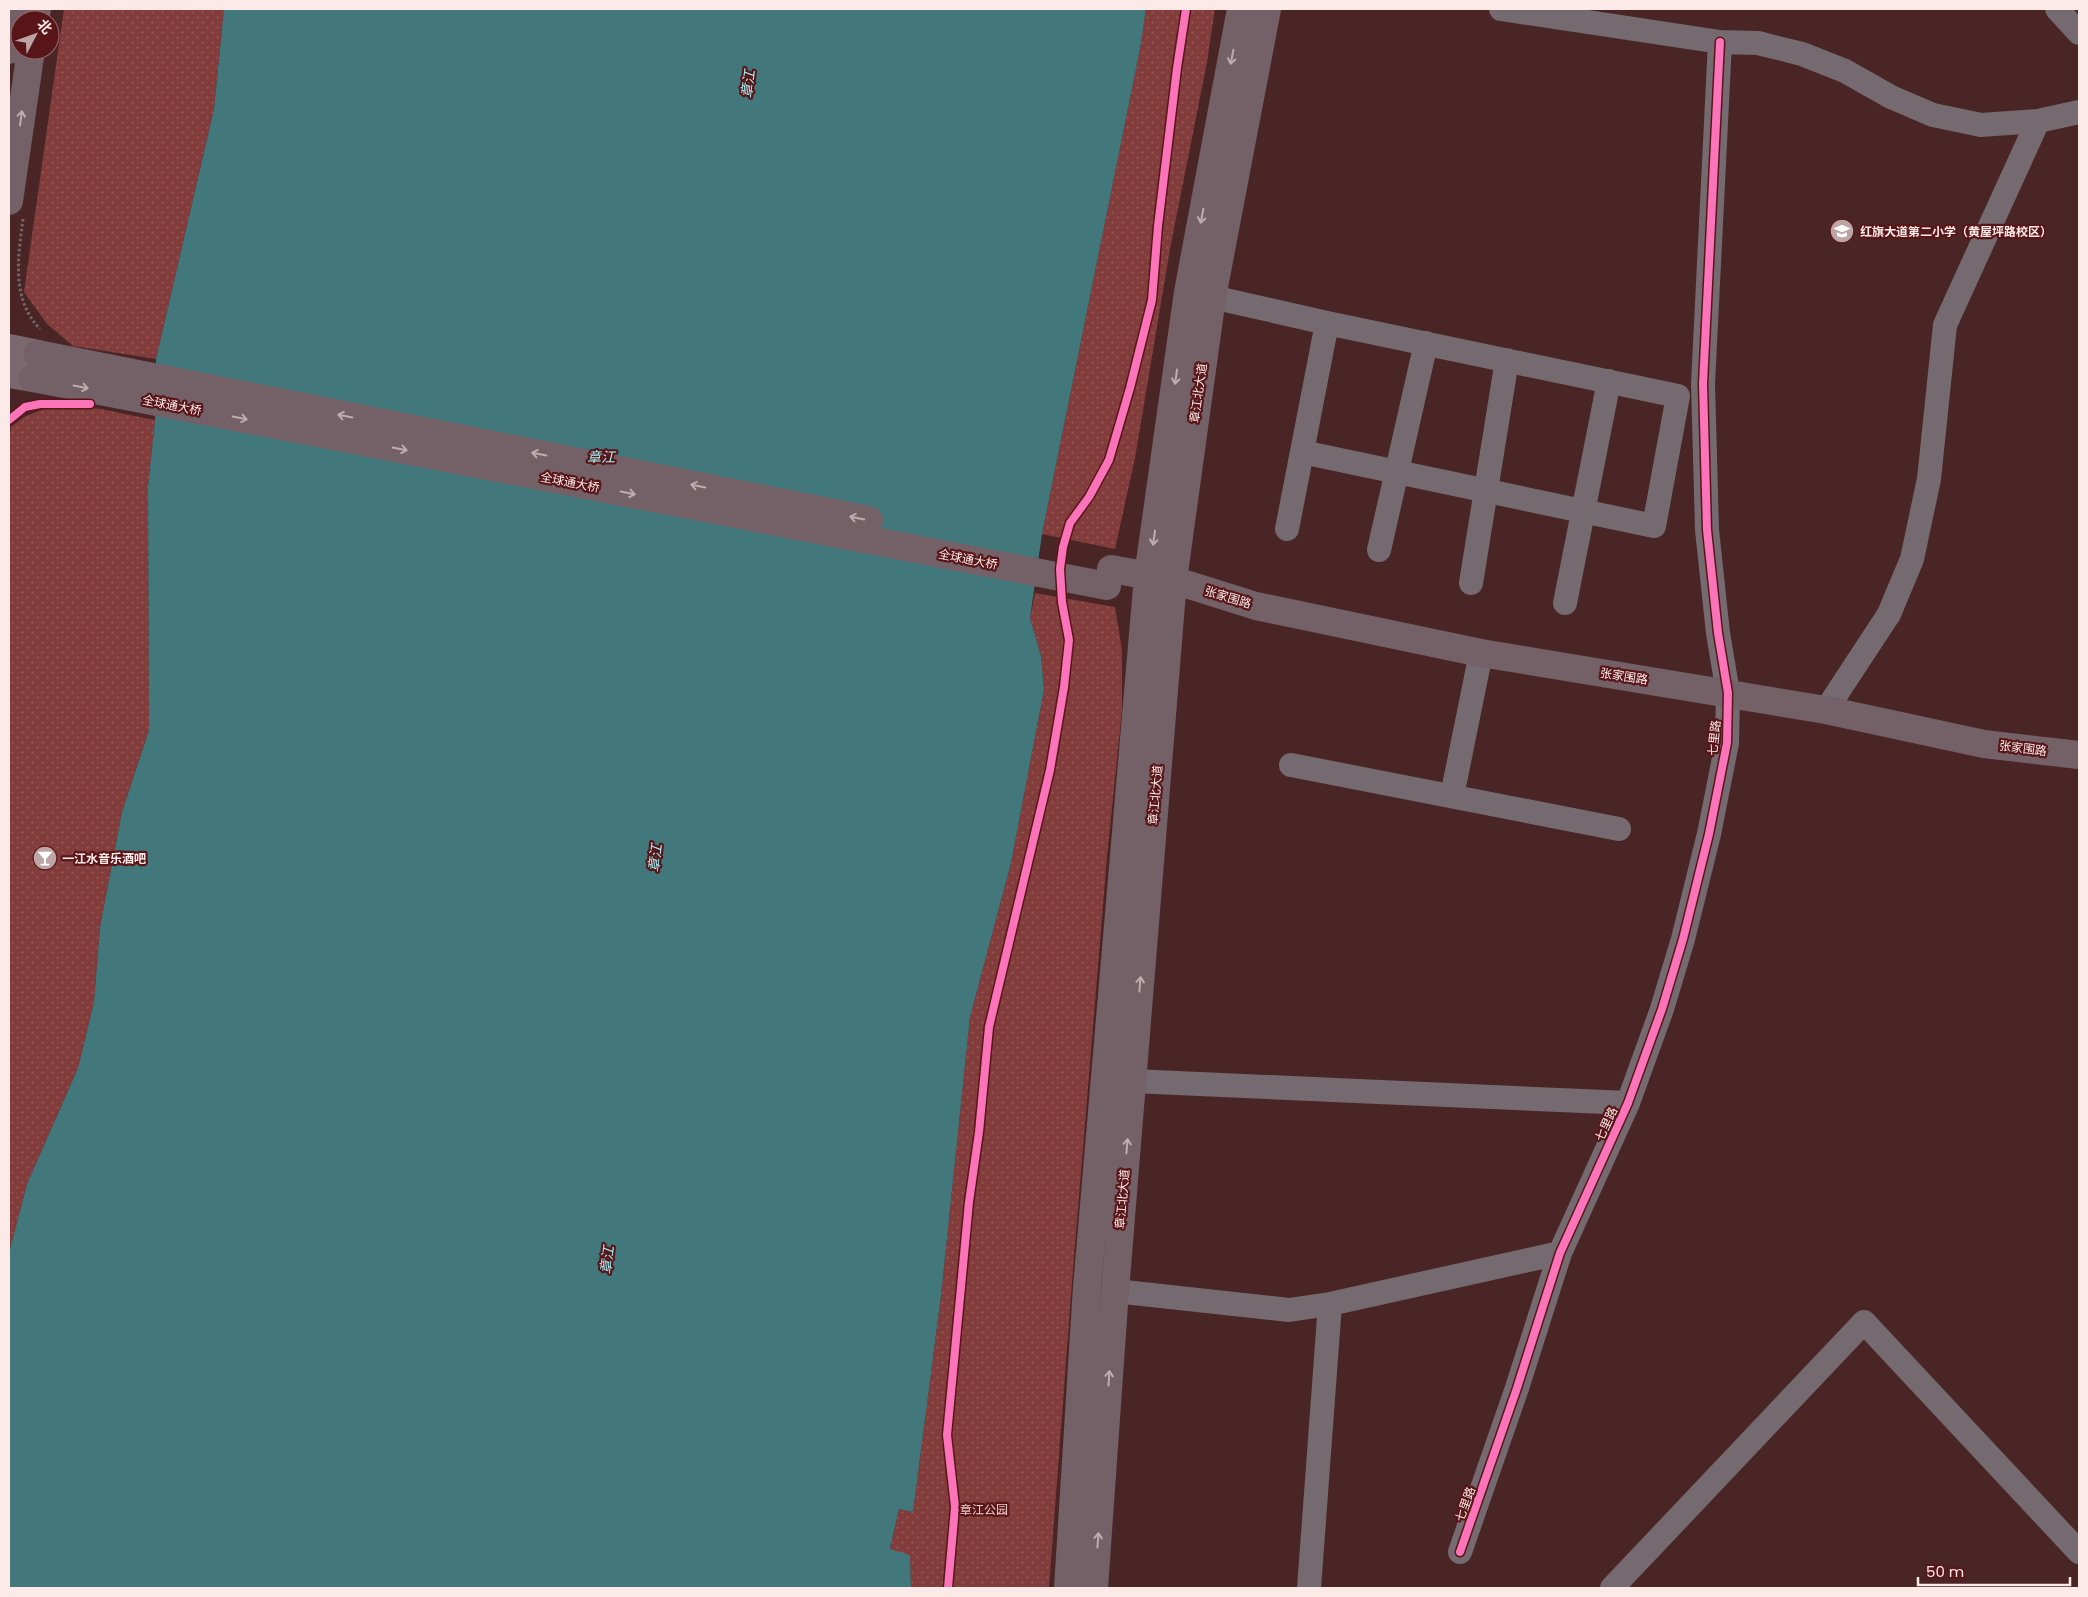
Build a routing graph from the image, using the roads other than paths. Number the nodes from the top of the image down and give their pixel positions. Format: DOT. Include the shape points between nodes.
graph roads {
  1 [pos="15,9"];
  2 [pos="1241,9"];
  3 [pos="1267,9"];
  4 [pos="1501,9"];
  5 [pos="2057,9"];
  6 [pos="1526,11"];
  7 [pos="1612,17"];
  8 [pos="2079,33"];
  9 [pos="1720,42"];
  10 [pos="9,50"];
  11 [pos="30,60"];
  12 [pos="2079,112"];
  13 [pos="2038,122"];
  14 [pos="16,208"];
  15 [pos="1212,297"];
  16 [pos="1327,323"];
  17 [pos="1426,343"];
  18 [pos="9,348"];
  19 [pos="30,359"];
  20 [pos="1507,360"];
  21 [pos="1609,381"];
  22 [pos="1302,452"];
  23 [pos="1397,473"];
  24 [pos="1486,490"];
  25 [pos="1583,511"];
  26 [pos="1287,529"];
  27 [pos="1379,550"];
  28 [pos="1470,583"];
  29 [pos="1160,588"];
  30 [pos="1565,603"];
  31 [pos="1481,653"];
  32 [pos="1728,693"];
  33 [pos="1826,710"];
  34 [pos="2079,755"];
  35 [pos="1291,766"];
  36 [pos="1452,796"];
  37 [pos="1618,829"];
  38 [pos="1132,1081"];
  39 [pos="1628,1103"];
  40 [pos="1560,1253"];
  41 [pos="1115,1291"];
  42 [pos="1330,1304"];
  43 [pos="2077,1543"];
  44 [pos="1460,1552"];
  45 [pos="1068,1588"];
  46 [pos="1094,1588"];
  47 [pos="1309,1588"];
  48 [pos="1612,1588"];
  1 -- 10 [label="main road"];
  2 -- 29 [label="main road, 章江北大道, one-way" via="1188,292"];
  3 -- 15 [label="main road, 章江北大道"];
  4 -- 6 [label="street"];
  5 -- 8 [label="street"];
  6 -- 7 [label="street"];
  7 -- 9 [label="street"];
  9 -- 13 [label="street" via="1758,43 1802,54 1845,71 1933,115 1981,125"];
  9 -- 32 [label="street, 七里路" via="1703,384 1706,530"];
  14 -- 11 [label="main road, one-way"];
  12 -- 13 [label="street"];
  13 -- 33 [label="street" via="1945,325 1929,479 1912,559 1889,614"];
  15 -- 16 [label="street"];
  15 -- 29 [label="main road, 章江北大道"];
  16 -- 17 [label="street"];
  16 -- 22 [label="street"];
  17 -- 20 [label="street"];
  17 -- 23 [label="street"];
  18 -- 19 [label="main road"];
  19 -- 29 [label="main road, 全球通大桥, bridge"];
  20 -- 21 [label="street"];
  20 -- 24 [label="street"];
  21 -- 25 [label="street"];
  21 -- 25 [label="street" via="1678,396 1654,526"];
  22 -- 23 [label="street"];
  22 -- 26 [label="street"];
  23 -- 24 [label="street"];
  23 -- 27 [label="street"];
  24 -- 25 [label="street"];
  24 -- 28 [label="street"];
  25 -- 30 [label="street"];
  29 -- 31 [label="main road, 张家围路"];
  38 -- 29 [label="main road, 章江北大道, one-way"];
  29 -- 45 [label="main road, 章江北大道" via="1087,1287"];
  31 -- 32 [label="main road, 张家围路"];
  31 -- 36 [label="street"];
  32 -- 33 [label="main road, 张家围路"];
  32 -- 39 [label="street, 七里路" via="1726,743 1709,834 1662,1009"];
  33 -- 34 [label="main road, 张家围路" via="1984,744"];
  35 -- 36 [label="street"];
  36 -- 37 [label="street"];
  38 -- 39 [label="street"];
  41 -- 38 [label="main road, 章江北大道, one-way"];
  39 -- 40 [label="street, 七里路"];
  40 -- 42 [label="street"];
  40 -- 44 [label="street, 七里路"];
  41 -- 42 [label="street" via="1289,1310"];
  46 -- 41 [label="main road, 章江北大道, one-way"];
  42 -- 47 [label="street"];
  43 -- 48 [label="street" via="1864,1322"];
}
